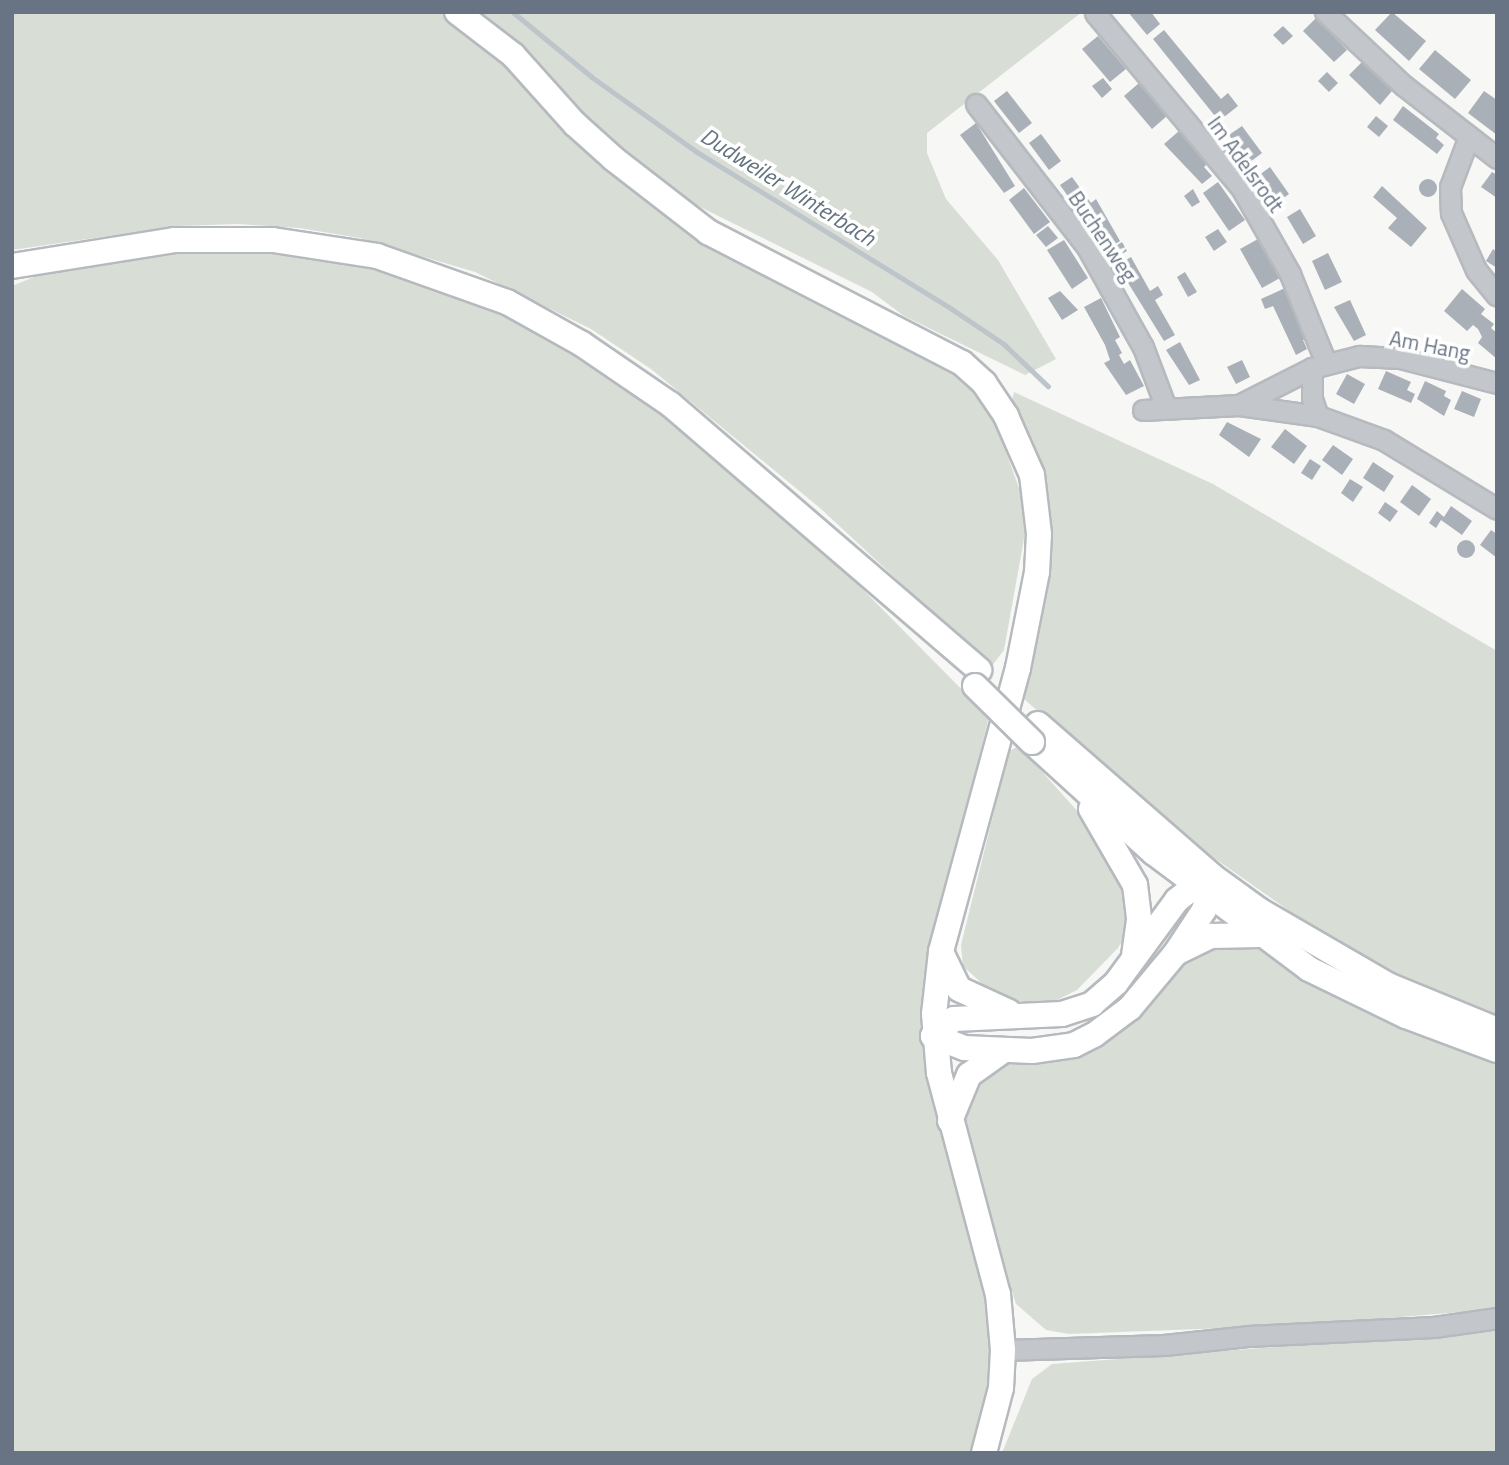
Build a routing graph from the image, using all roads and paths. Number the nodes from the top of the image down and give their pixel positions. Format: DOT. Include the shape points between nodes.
graph roads {
  1 [pos="457,12"];
  2 [pos="1325,12"];
  3 [pos="1095,13"];
  4 [pos="976,104"];
  5 [pos="1468,139"];
  6 [pos="1497,158"];
  7 [pos="43,261"];
  8 [pos="12,266"];
  9 [pos="12,273"];
  10 [pos="1497,296"];
  11 [pos="1319,365"];
  12 [pos="1497,383"];
  13 [pos="1239,405"];
  14 [pos="1166,408"];
  15 [pos="1143,410"];
  16 [pos="1318,415"];
  17 [pos="1497,509"];
  18 [pos="1035,733"];
  19 [pos="1056,764"];
  20 [pos="1204,886"];
  21 [pos="1261,935"];
  22 [pos="941,952"];
  23 [pos="1175,954"];
  24 [pos="1133,962"];
  25 [pos="1023,1015"];
  26 [pos="1497,1030"];
  27 [pos="933,1036"];
  28 [pos="1004,1050"];
  29 [pos="1497,1051"];
  30 [pos="950,1121"];
  31 [pos="1497,1318"];
  32 [pos="1003,1350"];
  33 [pos="984,1453"];
  1 -- 22 [label="main road" via="513,55 575,124 678,211 708,232 962,363 984,383 1006,416 1035,494 1037,572 1018,668"];
  2 -- 5 [label="street"];
  3 -- 11 [label="street, Im Adelsrodt" via="1242,190 1290,274"];
  4 -- 14 [label="street, Buchenweg" via="1094,259 1143,347"];
  5 -- 6 [label="street"];
  5 -- 10 [label="street" via="1450,187 1451,213 1470,259"];
  7 -- 8 [label="main road"];
  7 -- 9 [label="main road"];
  7 -- 18 [label="main road" via="174,240 273,240 377,256 545,322 670,404 800,515"];
  11 -- 12 [label="street, Am Hang" via="1359,356 1400,358"];
  11 -- 13 [label="street, Am Hang"];
  11 -- 16 [label="street, Im Adelsrodt" via="1312,399"];
  13 -- 14 [label="street"];
  13 -- 16 [label="street"];
  14 -- 15 [label="street"];
  16 -- 17 [label="street" via="1384,440"];
  18 -- 19 [label="main road"];
  18 -- 20 [label="main road"];
  19 -- 20 [label="main road"];
  19 -- 24 [label="main road" via="1098,818 1132,876 1139,900"];
  20 -- 21 [label="main road"];
  20 -- 23 [label="main road"];
  20 -- 24 [label="main road"];
  20 -- 26 [label="main road" via="1352,965"];
  21 -- 23 [label="main road" via="1211,936"];
  21 -- 29 [label="main road" via="1309,969 1360,995"];
  22 -- 25 [label="main road" via="955,983 967,995"];
  22 -- 27 [label="main road"];
  23 -- 28 [label="main road" via="1130,1008 1094,1035 1053,1050"];
  24 -- 25 [label="main road" via="1092,1004 1062,1014"];
  25 -- 27 [label="main road" via="954,1019"];
  27 -- 28 [label="main road" via="964,1048"];
  27 -- 30 [label="main road"];
  28 -- 30 [label="main road" via="969,1075"];
  30 -- 32 [label="main road" via="992,1264"];
  31 -- 32 [label="street" via="1434,1327 1164,1345"];
  32 -- 33 [label="main road" via="995,1420"];
}
